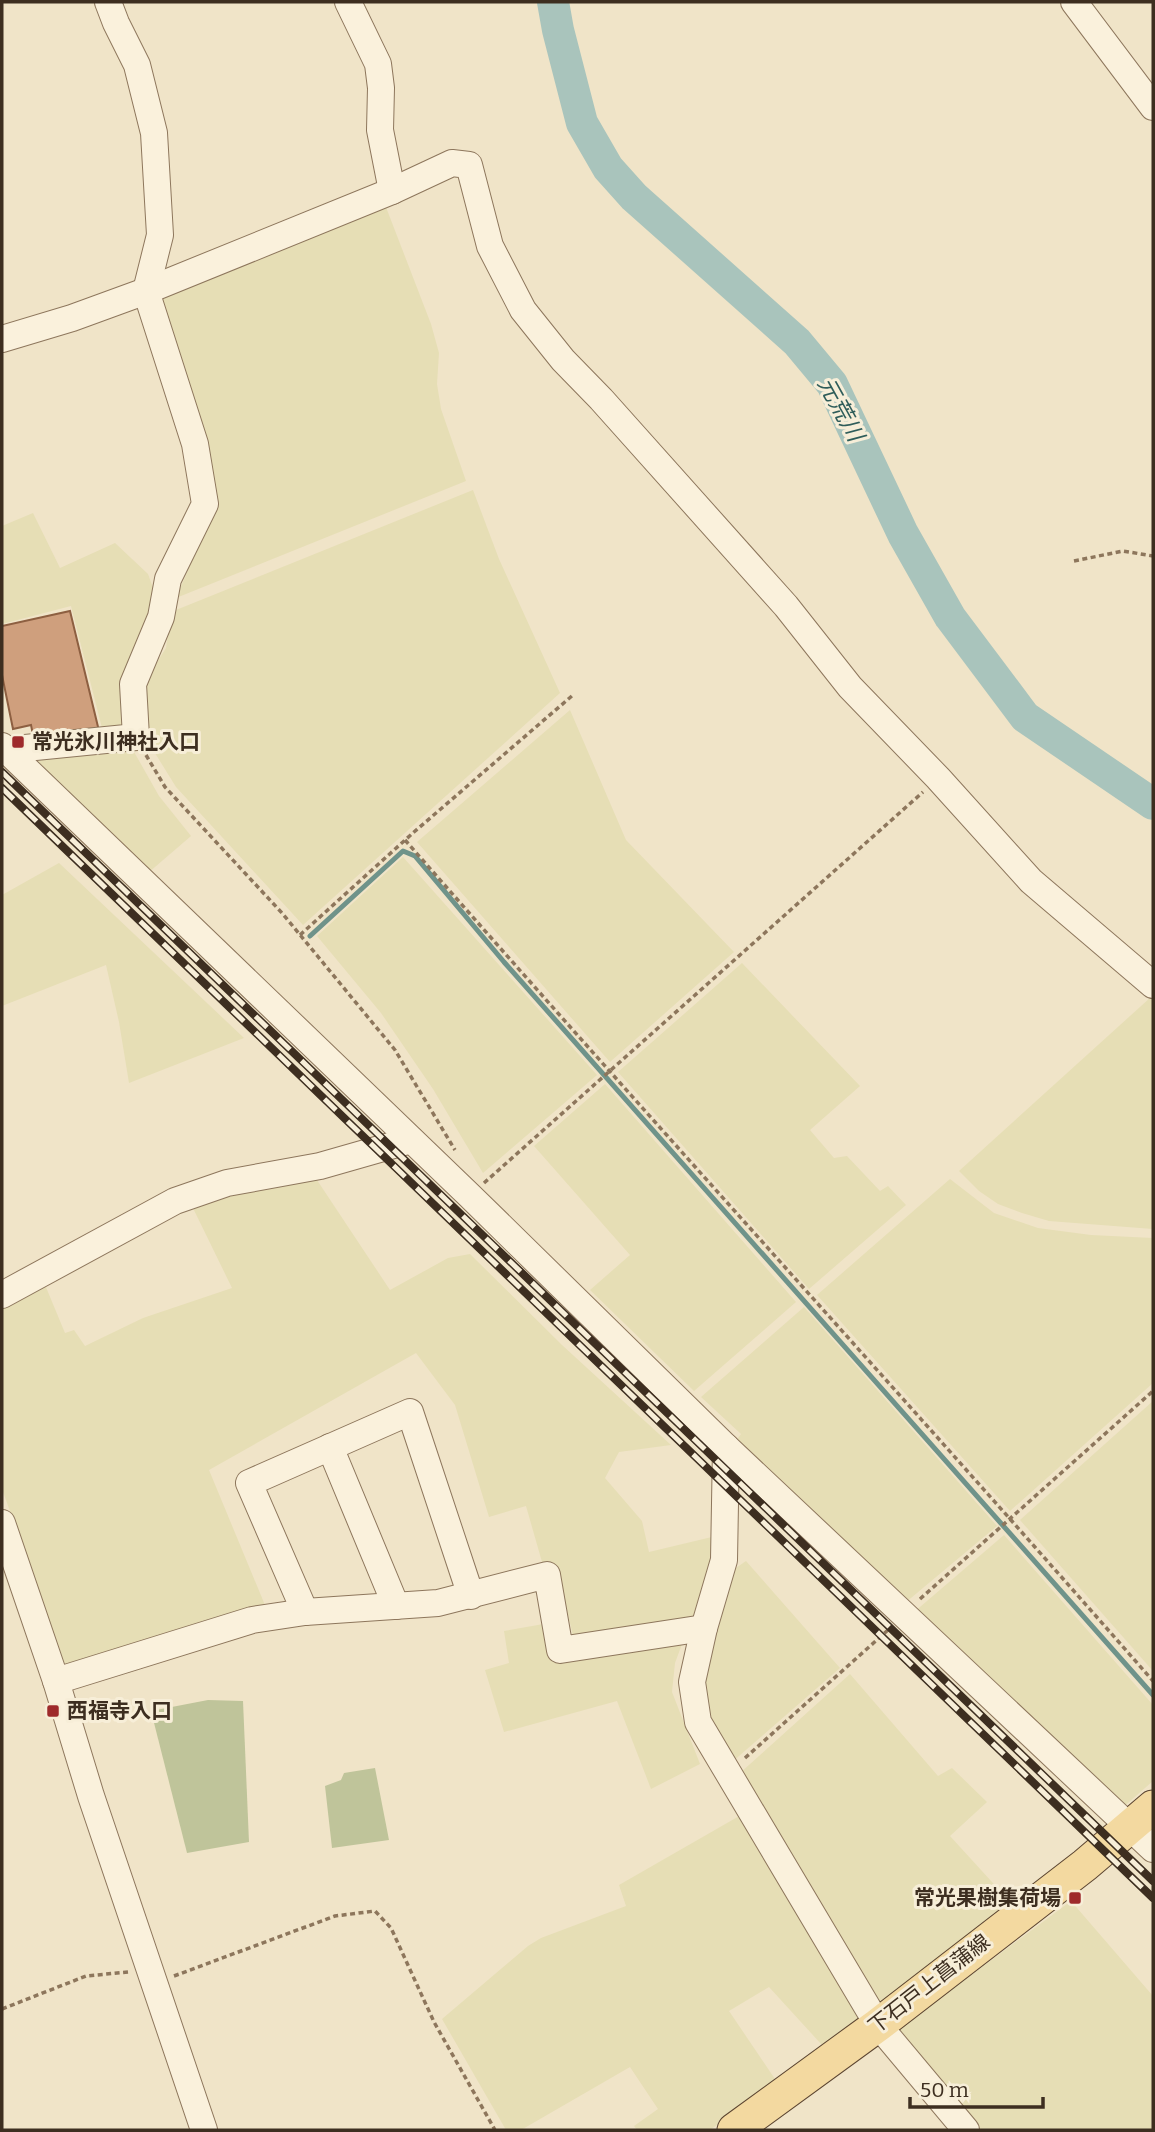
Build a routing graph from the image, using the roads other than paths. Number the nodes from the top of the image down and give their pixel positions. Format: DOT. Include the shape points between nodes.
graph roads {
  1 [pos="108,2"];
  2 [pos="348,2"];
  3 [pos="1074,2"];
  4 [pos="1153,107"];
  5 [pos="392,191"];
  6 [pos="146,291"];
  7 [pos="2,339"];
  8 [pos="4,748"];
  9 [pos="1153,985"];
  10 [pos="411,1140"];
  11 [pos="2,1295"];
  12 [pos="330,1447"];
  13 [pos="726,1447"];
  14 [pos="2,1523"];
  15 [pos="471,1596"];
  16 [pos="396,1606"];
  17 [pos="305,1612"];
  18 [pos="704,1628"];
  19 [pos="56,1681"];
  20 [pos="1146,1828"];
  21 [pos="877,2025"];
  22 [pos="204,2130"];
  23 [pos="734,2130"];
  24 [pos="966,2130"];
  1 -- 6 [label="street" via="137,65 154,133 160,235"];
  2 -- 5 [label="street" via="378,64 380,130"];
  3 -- 4 [label="street"];
  5 -- 6 [label="street"];
  5 -- 9 [label="street" via="452,163 470,164 490,246 523,310 563,360 786,606 850,687 1031,881"];
  6 -- 7 [label="street"];
  6 -- 8 [label="street" via="195,444 205,504 168,579 161,617 133,684 136,737"];
  8 -- 10 [label="street"];
  10 -- 11 [label="street" via="320,1166 227,1183 175,1201"];
  10 -- 13 [label="street"];
  12 -- 15 [label="street" via="410,1412"];
  12 -- 16 [label="street"];
  12 -- 17 [label="street" via="249,1483"];
  13 -- 18 [label="street" via="724,1560"];
  13 -- 20 [label="street" via="902,1615"];
  14 -- 19 [label="street"];
  15 -- 16 [label="street"];
  15 -- 18 [label="street" via="547,1575 560,1650"];
  16 -- 17 [label="street"];
  17 -- 19 [label="street" via="252,1620"];
  18 -- 21 [label="street" via="692,1682 698,1722"];
  19 -- 22 [label="street"];
  20 -- 21 [label="main road, 下石戸上菖蒲線"];
  21 -- 23 [label="main road, 下石戸上菖蒲線"];
  21 -- 24 [label="street"];
}
